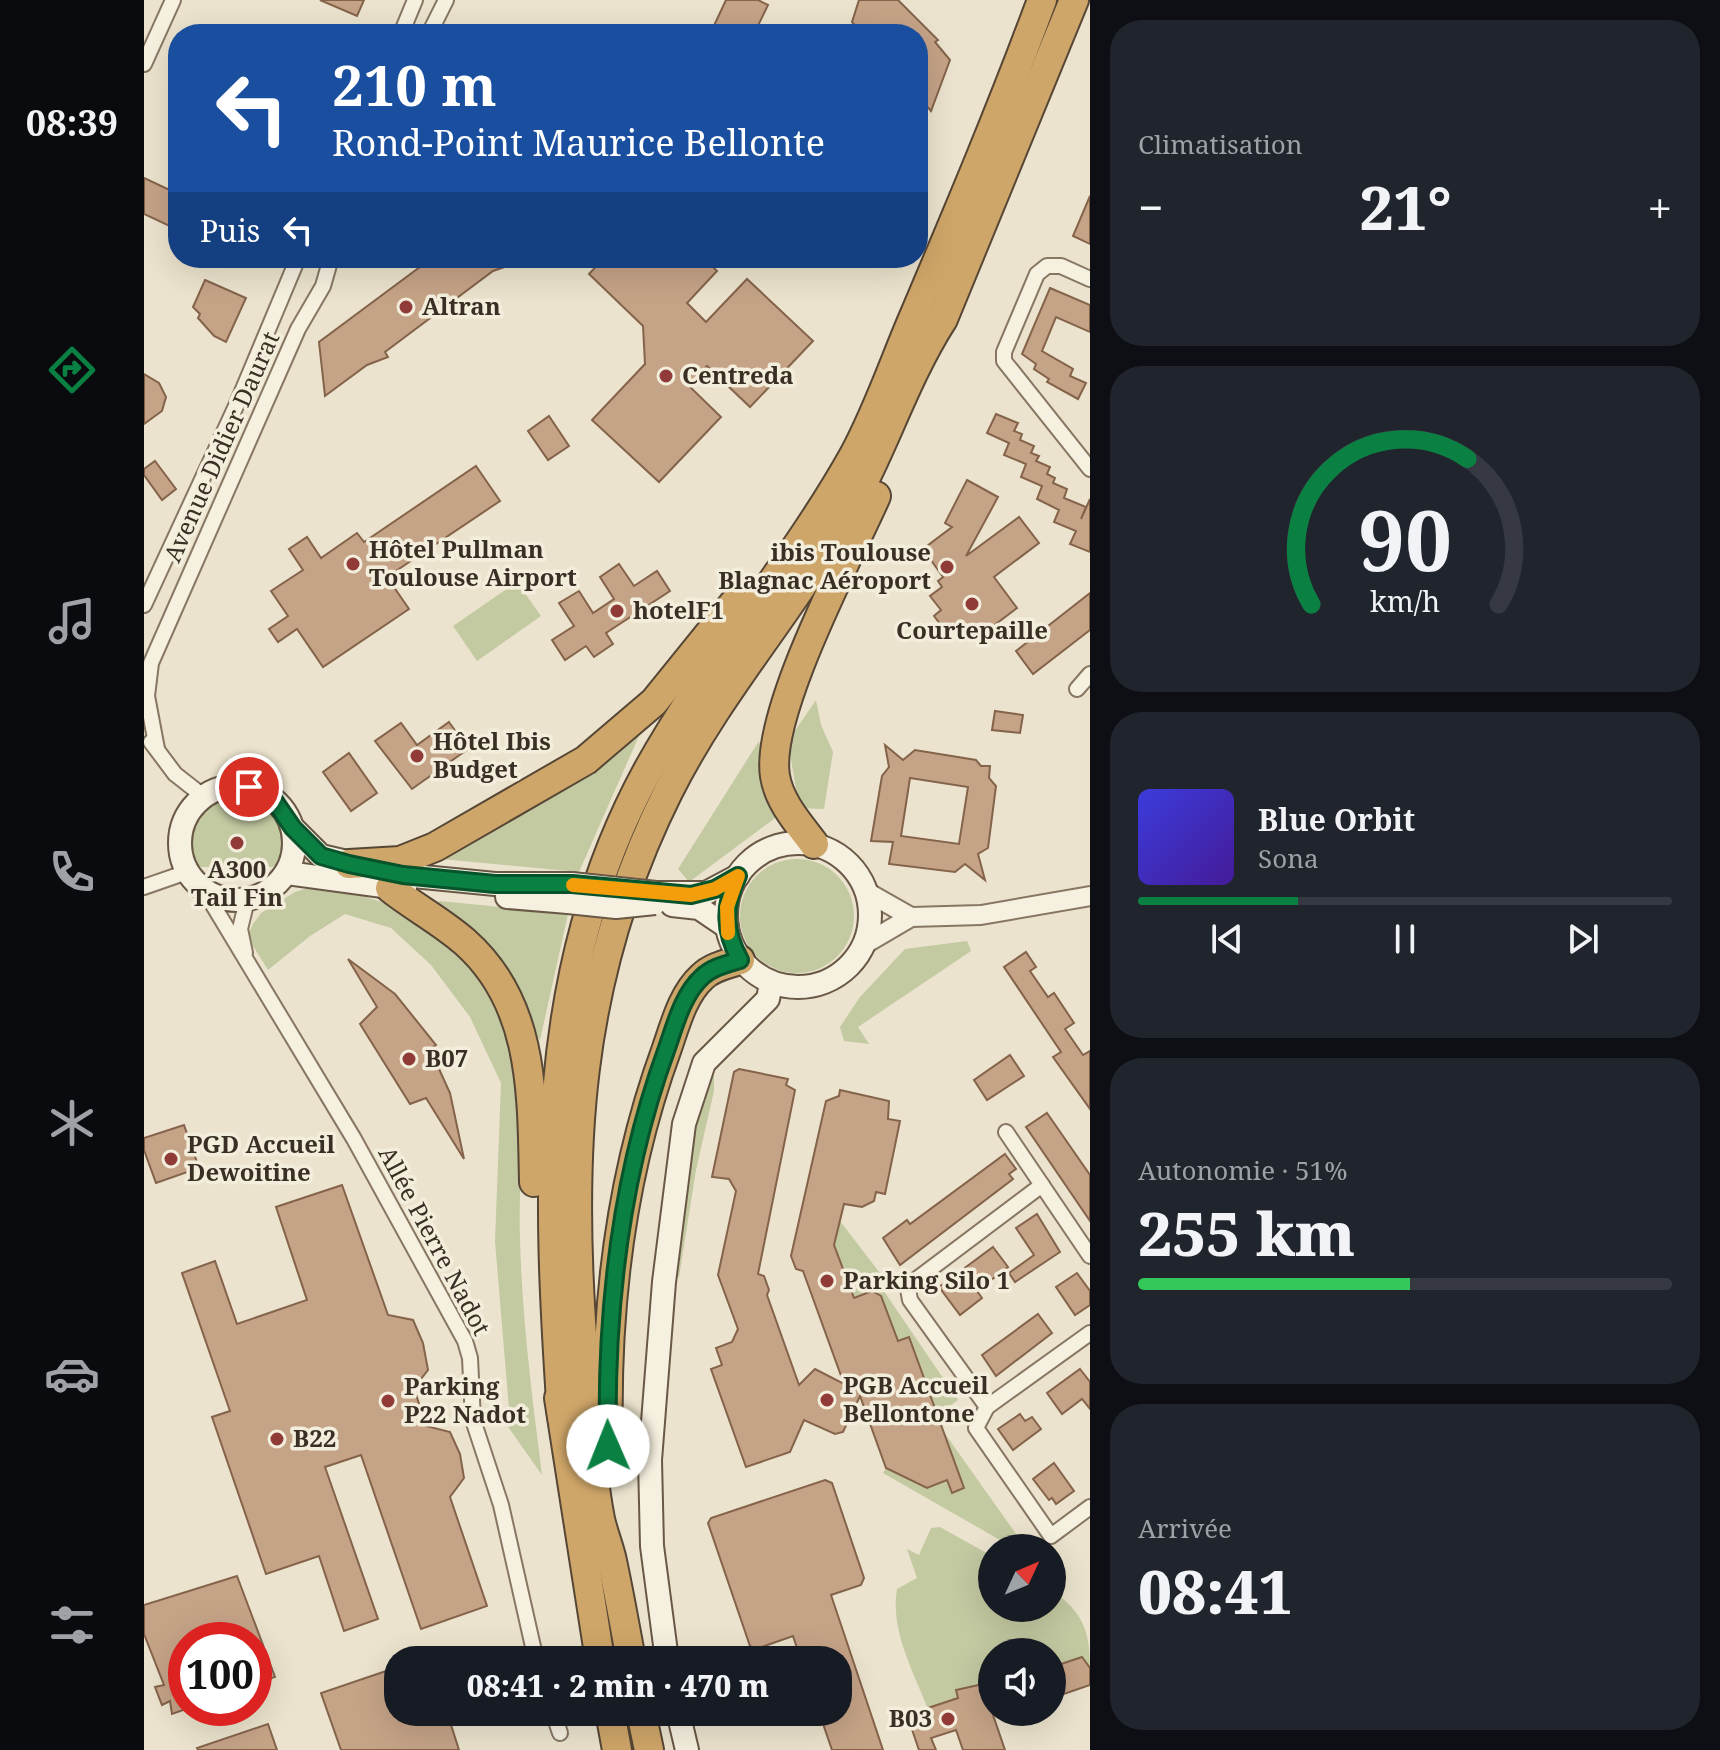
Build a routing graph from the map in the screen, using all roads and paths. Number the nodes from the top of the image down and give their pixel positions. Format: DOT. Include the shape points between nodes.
graph roads {
  1 [pos="173,0"];
  2 [pos="415,0"];
  3 [pos="446,0"];
  4 [pos="1042,0"];
  5 [pos="1074,0"];
  6 [pos="405,24"];
  7 [pos="434,24"];
  8 [pos="144,64"];
  9 [pos="294,268"];
  10 [pos="328,268"];
  11 [pos="1090,279"];
  12 [pos="943,319"];
  13 [pos="1090,469"];
  14 [pos="150,589"];
  15 [pos="763,594"];
  16 [pos="144,605"];
  17 [pos="1090,674"];
  18 [pos="1077,689"];
  19 [pos="144,735"];
  20 [pos="157,749"];
  21 [pos="203,796"];
  22 [pos="293,828"];
  23 [pos="814,844"];
  24 [pos="349,864"];
  25 [pos="187,872"];
  26 [pos="287,873"];
  27 [pos="738,876"];
  28 [pos="144,887"];
  29 [pos="390,888"];
  30 [pos="204,890"];
  31 [pos="867,892"];
  32 [pos="570,893"];
  33 [pos="1090,896"];
  34 [pos="656,898"];
  35 [pos="247,900"];
  36 [pos="911,917"];
  37 [pos="727,927"];
  38 [pos="865,944"];
  39 [pos="740,960"];
  40 [pos="247,961"];
  41 [pos="771,983"];
  42 [pos="1006,1132"];
  43 [pos="1042,1185"];
  44 [pos="1090,1256"];
  45 [pos="1090,1333"];
  46 [pos="987,1407"];
  47 [pos="562,1416"];
  48 [pos="1090,1507"];
  49 [pos="611,1559"];
  50 [pos="533,1646"];
  51 [pos="598,1646"];
  52 [pos="628,1646"];
  53 [pos="665,1646"];
  54 [pos="558,1726"];
  55 [pos="613,1726"];
  56 [pos="644,1726"];
  57 [pos="681,1726"];
  58 [pos="560,1733"];
  59 [pos="617,1750"];
  60 [pos="649,1750"];
  61 [pos="687,1750"];
  1 -- 8 [label="street"];
  2 -- 6 [label="street"];
  3 -- 7 [label="street"];
  4 -- 15 [label="highway" via="855,453"];
  5 -- 12 [label="highway"];
  9 -- 14 [label="street, Avenue Didier Daurat"];
  10 -- 20 [label="street, Avenue Didier Daurat" via="151,663 147,696"];
  11 -- 13 [label="street" via="1061,266 1047,266 1037,274 1004,361"];
  12 -- 23 [label="highway" via="945,342 778,725 775,777 789,812"];
  12 -- 49 [label="highway" via="843,521 705,725 670,789 639,852 602,961 580,1089 575,1214 589,1436 600,1522"];
  14 -- 16 [label="street, Avenue Didier Daurat"];
  15 -- 24 [label="highway" via="734,603 654,702 586,760 435,847 400,861"];
  15 -- 47 [label="highway" via="647,772 588,918 569,995 555,1084 552,1202"];
  17 -- 18 [label="street"];
  19 -- 20 [label="street, Avenue Didier Daurat"];
  20 -- 21 [label="street, Avenue Didier Daurat" via="175,774"];
  21 -- 22 [label="main road" via="249,787 273,799"];
  21 -- 25 [label="main road" via="187,816 179,839"];
  22 -- 24 [label="main road" via="321,856"];
  22 -- 26 [label="main road" via="294,855"];
  23 -- 27 [label="main road" via="789,843 765,850"];
  23 -- 31 [label="main road" via="841,856"];
  24 -- 32 [label="main road"];
  25 -- 28 [label="street"];
  25 -- 30 [label="main road"];
  26 -- 29 [label="main road"];
  26 -- 35 [label="main road" via="270,891"];
  27 -- 34 [label="main road" via="706,893"];
  27 -- 37 [label="main road" via="727,907"];
  29 -- 32 [label="main road"];
  29 -- 47 [label="highway" via="468,945 510,1004 525,1042 544,1299"];
  30 -- 35 [label="main road" via="231,901"];
  30 -- 40 [label="street, Allée Pierre Nadot"];
  31 -- 36 [label="street"];
  31 -- 38 [label="main road" via="871,909"];
  32 -- 34 [label="main road, bridge" via="616,907"];
  33 -- 36 [label="street" via="981,915"];
  34 -- 37 [label="main road" via="699,908"];
  35 -- 40 [label="street, Allée Pierre Nadot" via="240,929"];
  36 -- 38 [label="street"];
  37 -- 39 [label="main road"];
  38 -- 41 [label="main road" via="853,964 835,978 802,987"];
  39 -- 41 [label="main road"];
  39 -- 49 [label="highway" via="711,970 693,987 672,1032 638,1136 608,1334 608,1446 615,1526"];
  40 -- 50 [label="street, Allée Pierre Nadot" via="354,1139 465,1341 473,1420 501,1505"];
  41 -- 53 [label="main road" via="768,999 704,1063 684,1124 650,1460 652,1546"];
  42 -- 43 [label="street"];
  43 -- 44 [label="street"];
  43 -- 46 [label="street" via="908,1289 910,1300"];
  45 -- 46 [label="street"];
  46 -- 48 [label="street" via="976,1428 981,1440 1051,1536"];
  47 -- 51 [label="highway"];
  49 -- 52 [label="highway"];
  54 -- 58 [label="street"];
  55 -- 59 [label="highway"];
  56 -- 60 [label="highway"];
  57 -- 61 [label="main road"];
}
